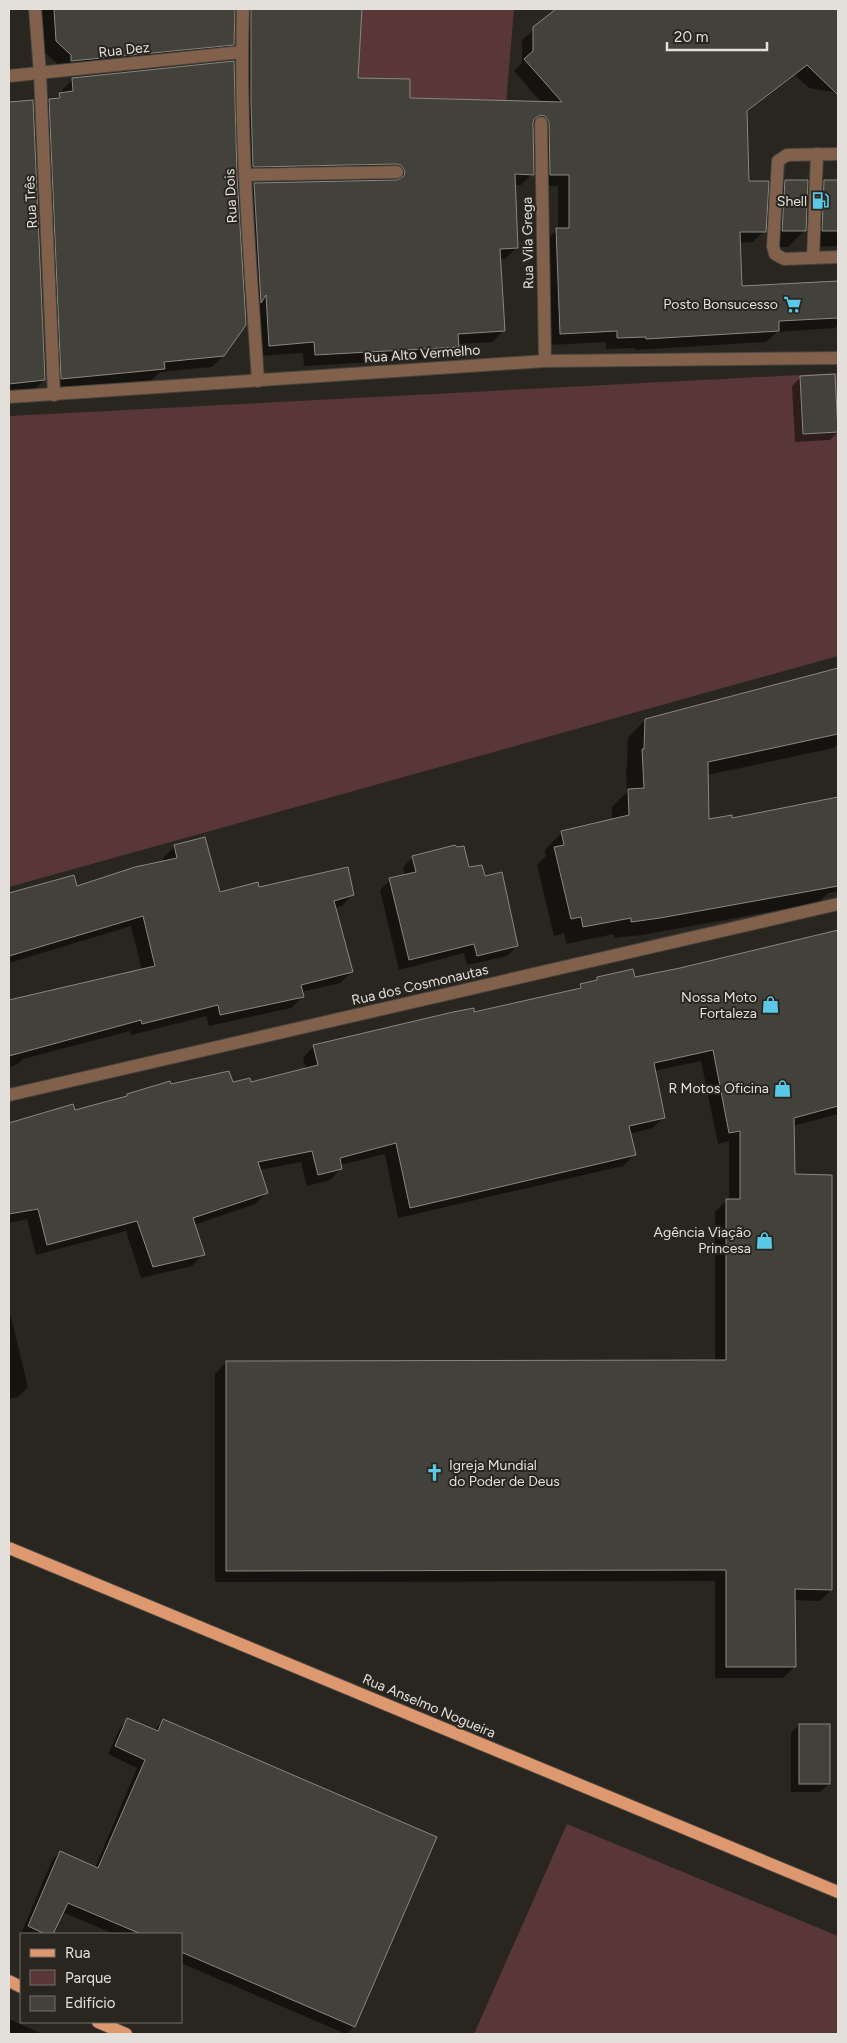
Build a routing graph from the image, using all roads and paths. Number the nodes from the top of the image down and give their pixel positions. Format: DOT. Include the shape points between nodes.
graph roads {
  1 [pos="35,9"];
  2 [pos="243,9"];
  3 [pos="242,52"];
  4 [pos="40,74"];
  5 [pos="9,76"];
  6 [pos="541,123"];
  7 [pos="817,154"];
  8 [pos="838,154"];
  9 [pos="397,172"];
  10 [pos="245,175"];
  11 [pos="813,257"];
  12 [pos="838,257"];
  13 [pos="838,358"];
  14 [pos="545,361"];
  15 [pos="258,381"];
  16 [pos="54,395"];
  17 [pos="9,397"];
  18 [pos="838,904"];
  19 [pos="9,1096"];
  20 [pos="9,1548"];
  21 [pos="838,1892"];
  22 [pos="100,2023"];
  23 [pos="126,2034"];
  1 -- 4 [label="street, Rua Três"];
  2 -- 3 [label="street, Rua Dois"];
  3 -- 4 [label="street, Rua Dez"];
  3 -- 10 [label="street, Rua Dois"];
  4 -- 5 [label="street, Rua Dez"];
  4 -- 16 [label="street, Rua Três"];
  6 -- 14 [label="street, Rua Vila Grega"];
  7 -- 8 [label="street"];
  7 -- 11 [label="street"];
  7 -- 11 [label="street" via="787,154 778,161 773,246 775,254 784,259"];
  9 -- 10 [label="street"];
  10 -- 15 [label="street, Rua Dois"];
  11 -- 12 [label="street"];
  13 -- 14 [label="street, Rua Alto Vermelho"];
  14 -- 15 [label="street, Rua Alto Vermelho"];
  15 -- 16 [label="street, Rua Alto Vermelho"];
  16 -- 17 [label="street, Rua Alto Vermelho"];
  18 -- 19 [label="street, Rua dos Cosmonautas"];
  20 -- 21 [label="main road, Rua Anselmo Nogueira"];
  22 -- 23 [label="main road"];
}
